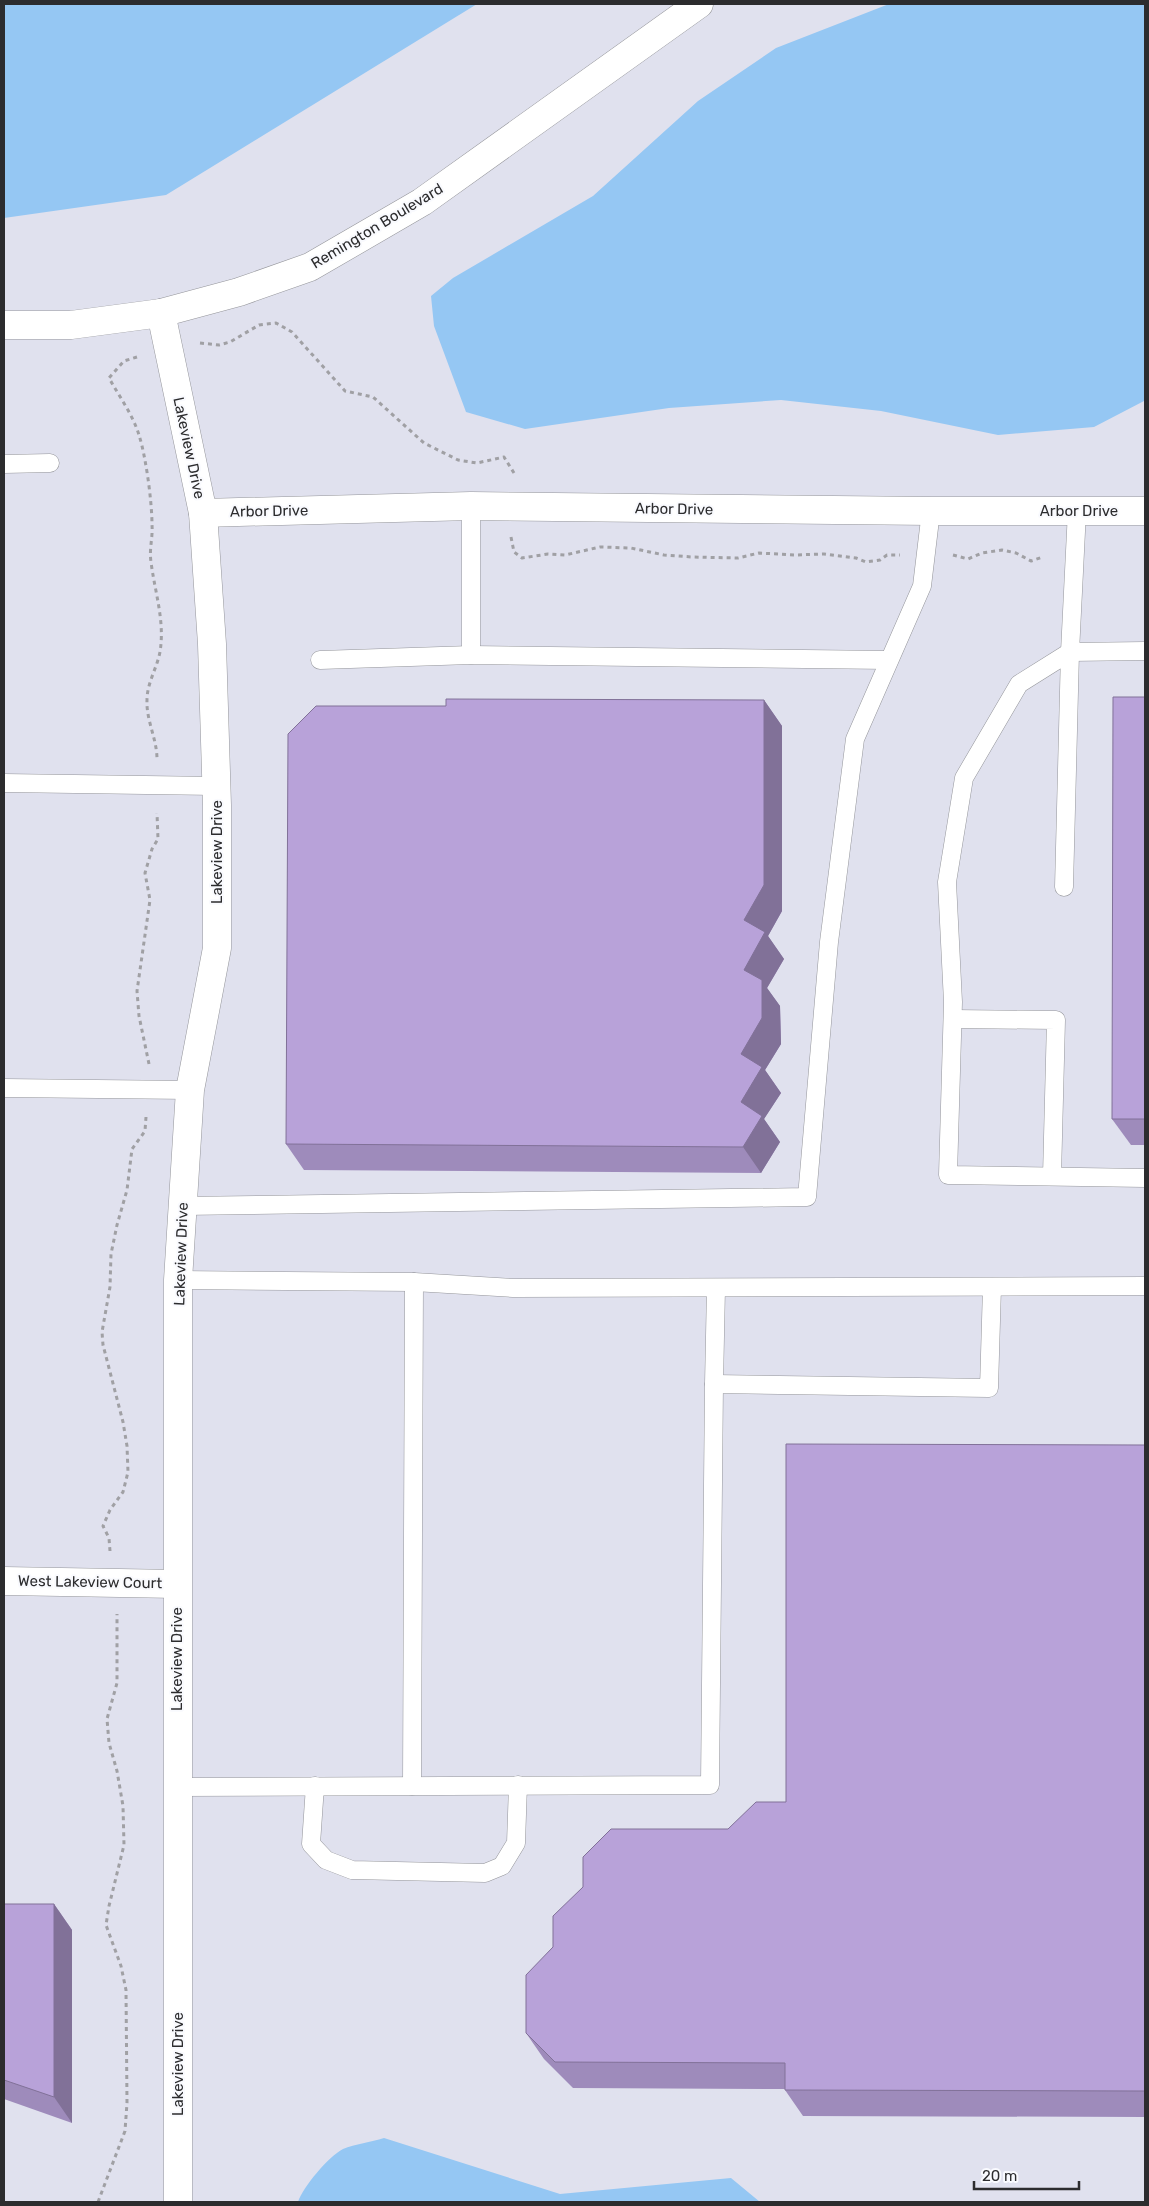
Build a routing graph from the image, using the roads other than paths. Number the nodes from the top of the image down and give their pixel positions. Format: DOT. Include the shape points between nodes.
graph roads {
  1 [pos="699,4"];
  2 [pos="161,313"];
  3 [pos="4,325"];
  4 [pos="50,463"];
  5 [pos="4,464"];
  6 [pos="470,506"];
  7 [pos="931,511"];
  8 [pos="1077,511"];
  9 [pos="1145,511"];
  10 [pos="203,513"];
  11 [pos="1145,651"];
  12 [pos="1070,652"];
  13 [pos="471,655"];
  14 [pos="320,660"];
  15 [pos="889,660"];
  16 [pos="4,783"];
  17 [pos="216,786"];
  18 [pos="1064,888"];
  19 [pos="953,1019"];
  20 [pos="4,1088"];
  21 [pos="190,1090"];
  22 [pos="1052,1176"];
  23 [pos="1145,1178"];
  24 [pos="182,1206"];
  25 [pos="178,1280"];
  26 [pos="414,1282"];
  27 [pos="992,1286"];
  28 [pos="1145,1286"];
  29 [pos="716,1288"];
  30 [pos="714,1384"];
  31 [pos="4,1581"];
  32 [pos="177,1584"];
  33 [pos="518,1785"];
  34 [pos="315,1786"];
  35 [pos="412,1786"];
  36 [pos="177,1787"];
  37 [pos="178,2202"];
  1 -- 2 [label="street, Remington Boulevard" via="422,202 310,267 240,292"];
  2 -- 3 [label="street, Remington Boulevard" via="71,325"];
  2 -- 10 [label="street, Lakeview Drive"];
  4 -- 5 [label="lane"];
  6 -- 7 [label="street, Arbor Drive"];
  6 -- 10 [label="street, Arbor Drive"];
  6 -- 13 [label="lane"];
  7 -- 8 [label="street, Arbor Drive"];
  7 -- 15 [label="lane" via="922,586"];
  8 -- 9 [label="street, Arbor Drive"];
  8 -- 12 [label="lane"];
  10 -- 17 [label="street, Lakeview Drive" via="212,644"];
  11 -- 12 [label="lane"];
  12 -- 18 [label="lane"];
  12 -- 19 [label="lane" via="1019,684 964,778 947,882"];
  13 -- 14 [label="lane"];
  13 -- 15 [label="lane"];
  15 -- 24 [label="lane" via="855,739 829,942 807,1197"];
  16 -- 17 [label="lane"];
  17 -- 21 [label="street, Lakeview Drive" via="217,948"];
  19 -- 22 [label="lane" via="1056,1020"];
  19 -- 22 [label="lane" via="948,1175"];
  20 -- 21 [label="lane"];
  21 -- 24 [label="street, Lakeview Drive"];
  22 -- 23 [label="lane"];
  24 -- 25 [label="street, Lakeview Drive"];
  25 -- 26 [label="lane"];
  25 -- 32 [label="street, Lakeview Drive"];
  26 -- 29 [label="lane" via="512,1288"];
  26 -- 35 [label="lane"];
  27 -- 28 [label="lane"];
  27 -- 29 [label="lane"];
  27 -- 30 [label="lane" via="989,1388"];
  29 -- 30 [label="lane"];
  30 -- 33 [label="lane" via="710,1785"];
  31 -- 32 [label="street, West Lakeview Court"];
  32 -- 36 [label="street, Lakeview Drive"];
  33 -- 34 [label="lane" via="516,1843 502,1866 485,1873 352,1870 326,1860 311,1844"];
  33 -- 35 [label="lane"];
  34 -- 35 [label="lane"];
  34 -- 36 [label="lane"];
  36 -- 37 [label="street, Lakeview Drive"];
}
